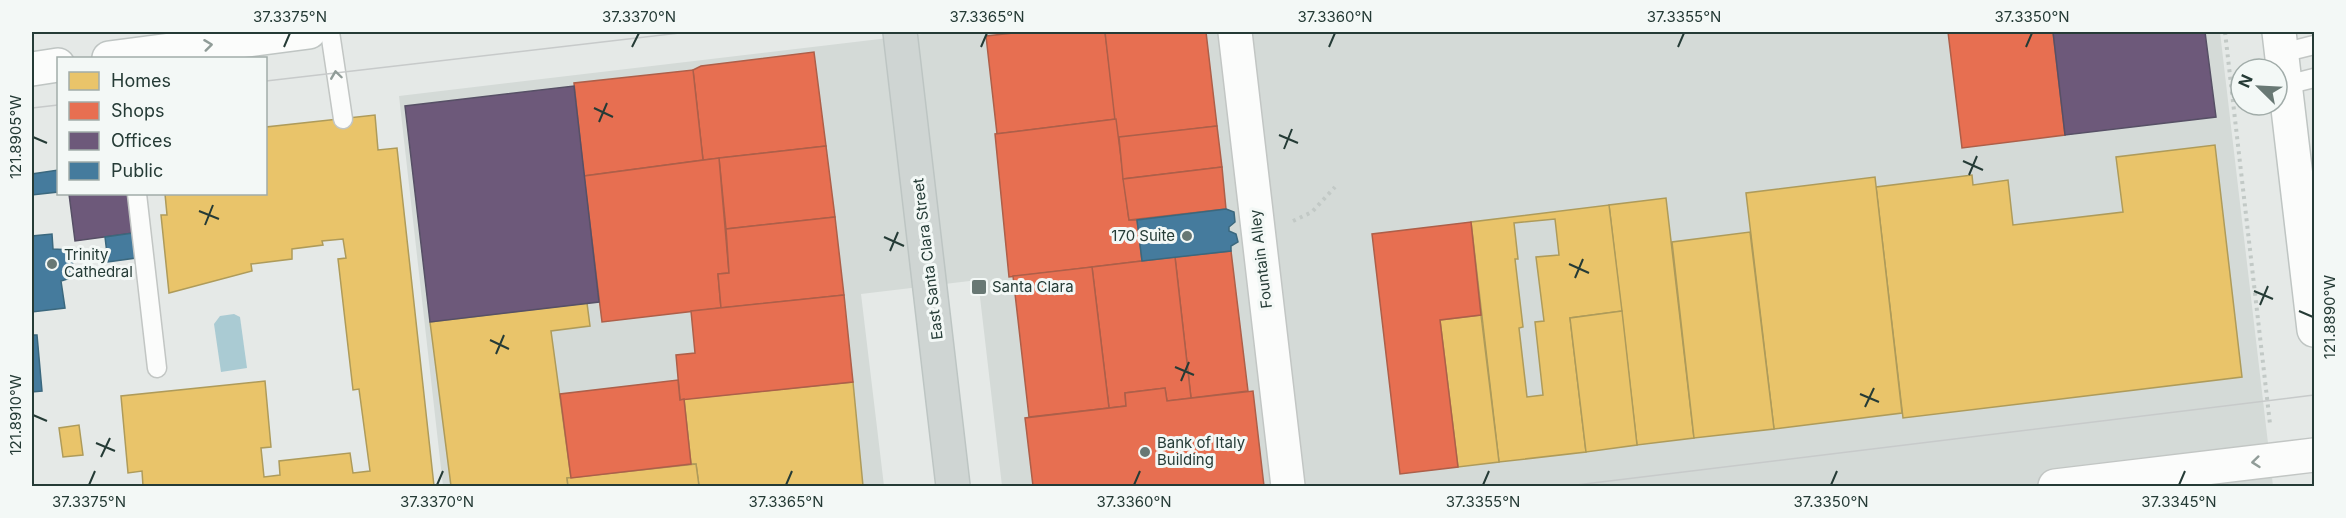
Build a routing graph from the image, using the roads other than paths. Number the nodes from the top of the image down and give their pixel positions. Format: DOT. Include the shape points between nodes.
graph roads {
  1 [pos="309,32"];
  2 [pos="330,32"];
  3 [pos="900,32"];
  4 [pos="1234,32"];
  5 [pos="2280,42"];
  6 [pos="2314,45"];
  7 [pos="124,57"];
  8 [pos="57,65"];
  9 [pos="32,69"];
  10 [pos="2300,82"];
  11 [pos="343,119"];
  12 [pos="137,195"];
  13 [pos="2314,330"];
  14 [pos="158,368"];
  15 [pos="2314,455"];
  16 [pos="953,486"];
  17 [pos="1287,486"];
  18 [pos="2055,486"];
  7 -- 1 [label="street, one-way"];
  11 -- 2 [label="lane, one-way"];
  3 -- 16 [label="main road, East Santa Clara Street"];
  4 -- 17 [label="street, Fountain Alley"];
  5 -- 6 [label="lane"];
  5 -- 10 [label="street"];
  8 -- 9 [label="street"];
  10 -- 13 [label="street"];
  12 -- 14 [label="lane"];
  15 -- 18 [label="street, one-way"];
}
